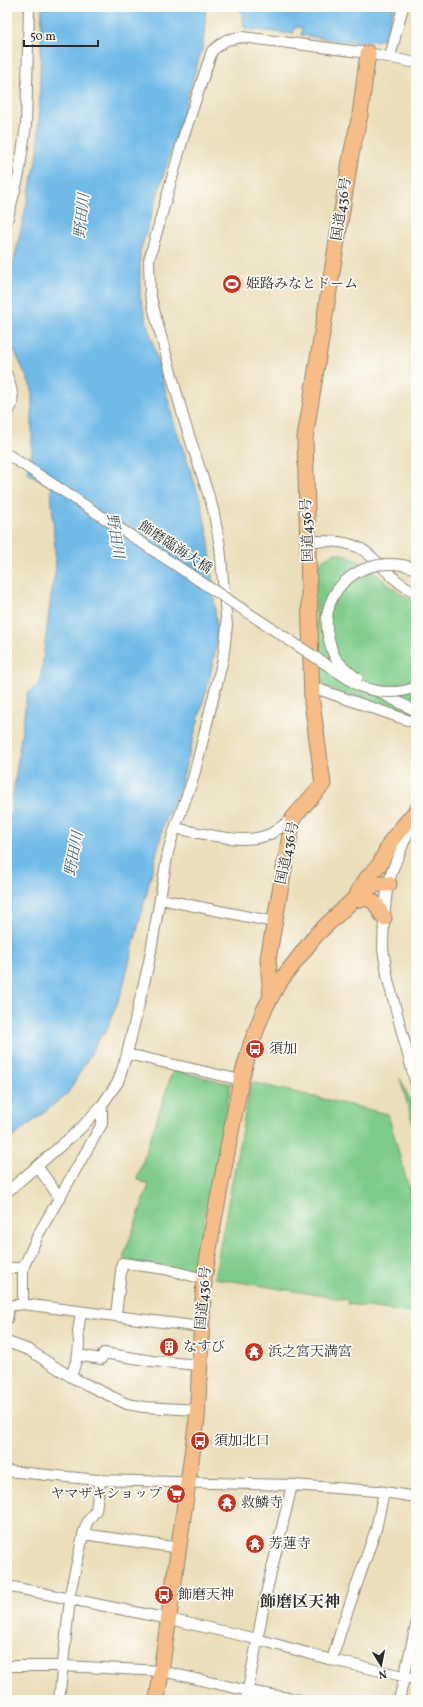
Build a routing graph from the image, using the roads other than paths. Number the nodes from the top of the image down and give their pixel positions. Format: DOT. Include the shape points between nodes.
graph roads {
  1 [pos="29,7"];
  2 [pos="403,7"];
  3 [pos="368,53"];
  4 [pos="390,57"];
  5 [pos="416,64"];
  6 [pos="7,221"];
  7 [pos="7,375"];
  8 [pos="7,413"];
  9 [pos="7,454"];
  10 [pos="308,541"];
  11 [pos="416,568"];
  12 [pos="416,592"];
  13 [pos="312,688"];
  14 [pos="416,688"];
  15 [pos="416,711"];
  16 [pos="416,723"];
  17 [pos="416,811"];
  18 [pos="416,814"];
  19 [pos="293,818"];
  20 [pos="175,828"];
  21 [pos="389,884"];
  22 [pos="160,899"];
  23 [pos="352,900"];
  24 [pos="384,918"];
  25 [pos="274,922"];
  26 [pos="271,997"];
  27 [pos="127,1054"];
  28 [pos="241,1080"];
  29 [pos="416,1084"];
  30 [pos="102,1105"];
  31 [pos="38,1166"];
  32 [pos="7,1192"];
  33 [pos="60,1198"];
  34 [pos="7,1268"];
  35 [pos="23,1268"];
  36 [pos="204,1279"];
  37 [pos="23,1304"];
  38 [pos="8,1306"];
  39 [pos="81,1312"];
  40 [pos="116,1315"];
  41 [pos="7,1319"];
  42 [pos="201,1327"];
  43 [pos="7,1342"];
  44 [pos="78,1355"];
  45 [pos="200,1365"];
  46 [pos="71,1377"];
  47 [pos="198,1410"];
  48 [pos="7,1471"];
  49 [pos="100,1480"];
  50 [pos="188,1483"];
  51 [pos="292,1486"];
  52 [pos="384,1492"];
  53 [pos="416,1497"];
  54 [pos="84,1534"];
  55 [pos="179,1548"];
  56 [pos="7,1586"];
  57 [pos="69,1598"];
  58 [pos="170,1618"];
  59 [pos="416,1625"];
  60 [pos="257,1639"];
  61 [pos="332,1660"];
  62 [pos="7,1666"];
  63 [pos="64,1666"];
  64 [pos="162,1671"];
  65 [pos="404,1676"];
  66 [pos="416,1679"];
  67 [pos="247,1695"];
  68 [pos="271,1697"];
  69 [pos="59,1700"];
  70 [pos="158,1700"];
  71 [pos="300,1700"];
  72 [pos="398,1700"];
  1 -- 6 [label="street" via="26,125 19,174"];
  2 -- 4 [label="street"];
  3 -- 4 [label="street"];
  3 -- 10 [label="highway, 国道436号" via="360,115 351,155 305,438"];
  3 -- 20 [label="street" via="242,37 226,40 212,51 184,135 149,260 150,293 156,318 184,422 214,516 220,546 227,626 223,659 193,779"];
  4 -- 5 [label="street"];
  7 -- 8 [label="street" via="13,392 10,410"];
  9 -- 14 [label="street, 飾磨臨海大橋, bridge" via="359,686 393,693"];
  10 -- 12 [label="street" via="346,543 363,550 395,580"];
  10 -- 13 [label="highway, 国道436号"];
  11 -- 15 [label="street, bridge" via="387,562 360,570 340,585 327,615 327,632 336,659 370,688"];
  13 -- 16 [label="street"];
  13 -- 19 [label="highway, 国道436号" via="323,784"];
  17 -- 23 [label="highway" via="399,831 380,864"];
  18 -- 21 [label="street" via="392,870"];
  19 -- 20 [label="street" via="269,834 250,838 224,837"];
  19 -- 25 [label="highway, 国道436号"];
  20 -- 22 [label="street"];
  21 -- 23 [label="highway, 国道436号" via="370,887"];
  21 -- 24 [label="street"];
  22 -- 25 [label="street"];
  22 -- 27 [label="street" via="149,962"];
  23 -- 24 [label="highway" via="367,898 375,903"];
  23 -- 26 [label="highway, 国道436号" via="306,946 285,973"];
  24 -- 29 [label="street" via="383,949 388,980"];
  25 -- 26 [label="highway, 国道436号" via="268,960"];
  26 -- 28 [label="highway, 国道436号" via="254,1034"];
  27 -- 28 [label="street"];
  27 -- 30 [label="street" via="118,1082"];
  28 -- 36 [label="highway, 国道436号"];
  30 -- 31 [label="street" via="80,1129"];
  30 -- 33 [label="street" via="102,1124"];
  31 -- 32 [label="street"];
  31 -- 33 [label="street"];
  33 -- 35 [label="street" via="38,1233"];
  34 -- 35 [label="street"];
  35 -- 37 [label="street"];
  36 -- 40 [label="street" via="165,1269 122,1263"];
  36 -- 42 [label="highway, 国道436号"];
  37 -- 38 [label="street"];
  37 -- 39 [label="street"];
  38 -- 41 [label="street"];
  39 -- 40 [label="street"];
  39 -- 44 [label="street"];
  40 -- 42 [label="street"];
  42 -- 45 [label="highway, 国道436号"];
  43 -- 46 [label="street" via="29,1350"];
  44 -- 45 [label="street" via="101,1359 104,1352 152,1361"];
  44 -- 46 [label="street"];
  45 -- 47 [label="highway, 国道436号"];
  46 -- 47 [label="street" via="127,1404"];
  47 -- 50 [label="highway, 国道436号"];
  48 -- 49 [label="street"];
  49 -- 50 [label="street"];
  49 -- 54 [label="street" via="96,1510"];
  50 -- 51 [label="street"];
  50 -- 55 [label="highway, 国道436号"];
  51 -- 52 [label="street"];
  51 -- 60 [label="street"];
  52 -- 53 [label="street"];
  52 -- 61 [label="street" via="376,1529"];
  54 -- 55 [label="street"];
  54 -- 57 [label="street"];
  55 -- 58 [label="highway, 国道436号"];
  56 -- 57 [label="street"];
  57 -- 58 [label="street"];
  57 -- 63 [label="street"];
  58 -- 60 [label="street"];
  58 -- 64 [label="highway, 国道436号"];
  59 -- 65 [label="street"];
  60 -- 61 [label="street"];
  60 -- 67 [label="street"];
  61 -- 65 [label="street"];
  62 -- 63 [label="street"];
  63 -- 64 [label="street"];
  63 -- 69 [label="street"];
  64 -- 67 [label="street"];
  64 -- 70 [label="highway, 国道436号"];
  65 -- 66 [label="street"];
  65 -- 72 [label="street"];
  67 -- 68 [label="street"];
  68 -- 71 [label="street"];
}
